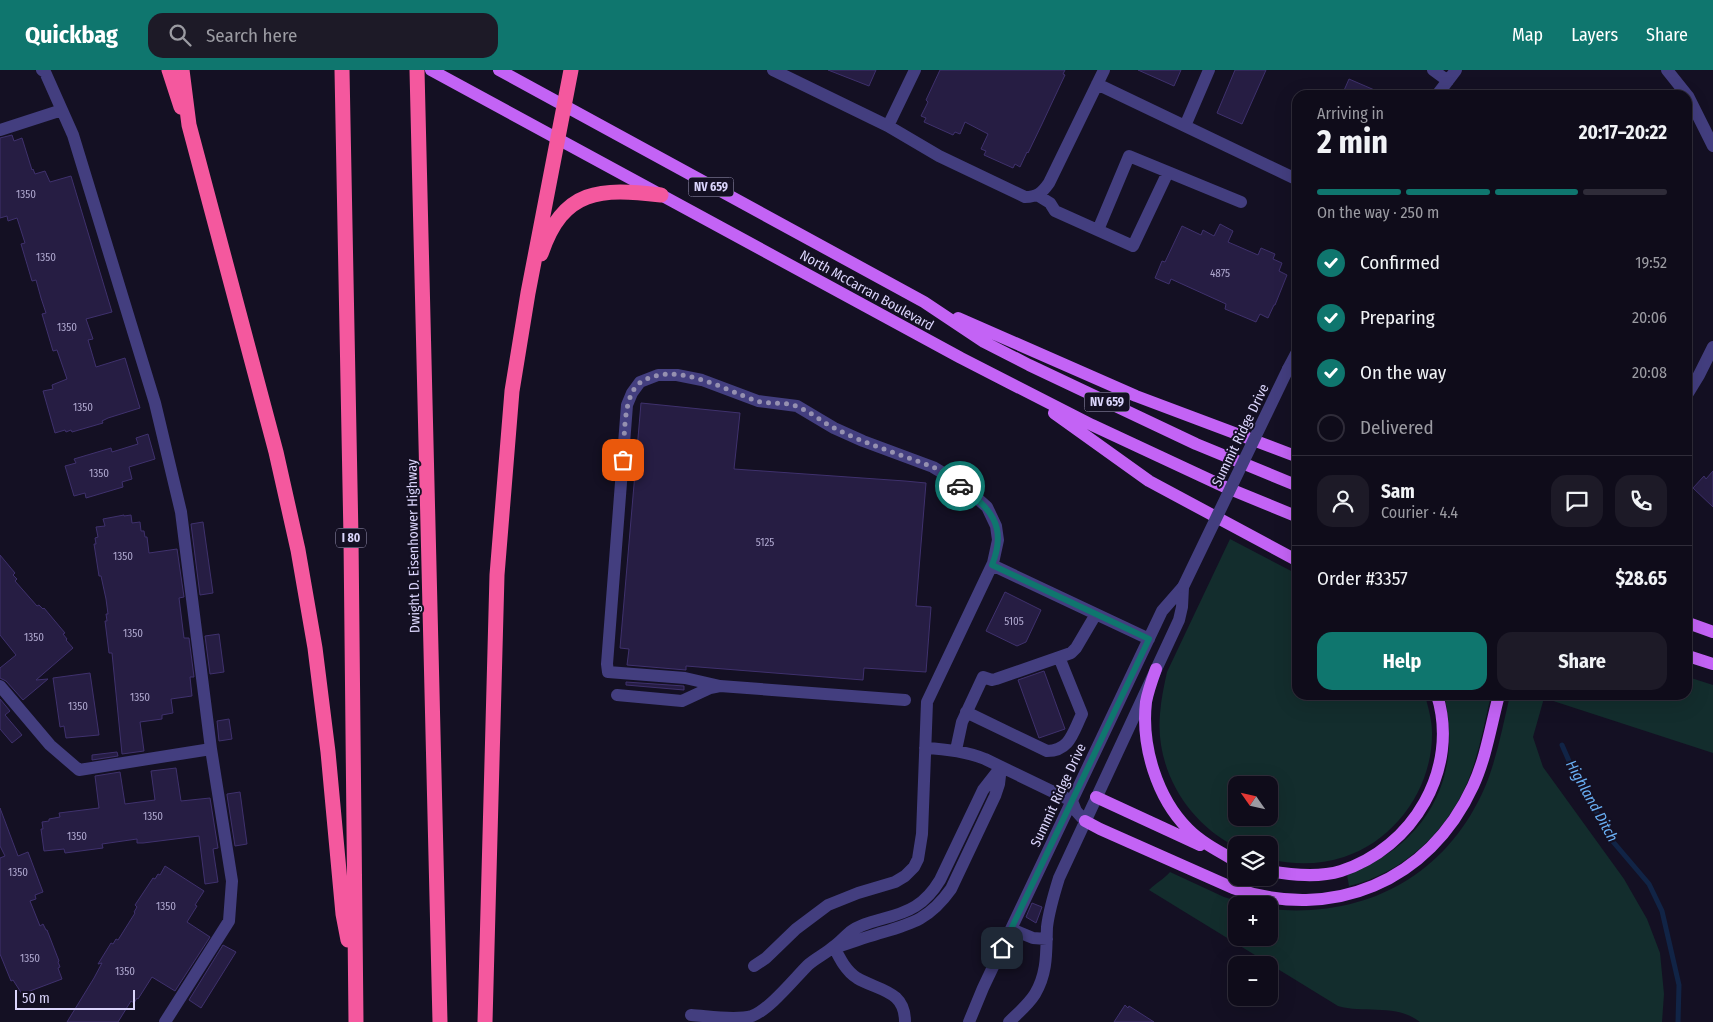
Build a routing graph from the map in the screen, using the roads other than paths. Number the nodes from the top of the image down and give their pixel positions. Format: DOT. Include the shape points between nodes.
graph roads {
  1 [pos="42,70"];
  2 [pos="169,70"];
  3 [pos="182,70"];
  4 [pos="342,70"];
  5 [pos="417,70"];
  6 [pos="431,70"];
  7 [pos="499,70"];
  8 [pos="571,70"];
  9 [pos="772,70"];
  10 [pos="915,70"];
  11 [pos="1104,70"];
  12 [pos="1209,70"];
  13 [pos="1433,70"];
  14 [pos="1456,70"];
  15 [pos="1667,70"];
  16 [pos="792,74"];
  17 [pos="1448,81"];
  18 [pos="1097,84"];
  19 [pos="1441,90"];
  20 [pos="1682,90"];
  21 [pos="564,106"];
  22 [pos="1692,106"];
  23 [pos="62,110"];
  24 [pos="189,125"];
  25 [pos="888,126"];
  26 [pos="1185,126"];
  27 [pos="0,130"];
  28 [pos="557,138"];
  29 [pos="1713,146"];
  30 [pos="1168,172"];
  31 [pos="1292,177"];
  32 [pos="661,195"];
  33 [pos="1037,195"];
  34 [pos="1241,202"];
  35 [pos="1098,230"];
  36 [pos="528,293"];
  37 [pos="924,302"];
  38 [pos="1713,346"];
  39 [pos="1292,362"];
  40 [pos="1692,387"];
  41 [pos="1022,390"];
  42 [pos="1292,455"];
  43 [pos="1292,484"];
  44 [pos="1292,514"];
  45 [pos="1292,558"];
  46 [pos="992,565"];
  47 [pos="1183,587"];
  48 [pos="1096,614"];
  49 [pos="1692,624"];
  50 [pos="1713,632"];
  51 [pos="1149,639"];
  52 [pos="1059,657"];
  53 [pos="1692,657"];
  54 [pos="1713,664"];
  55 [pos="1156,669"];
  56 [pos="0,686"];
  57 [pos="720,686"];
  58 [pos="616,695"];
  59 [pos="905,700"];
  60 [pos="1438,700"];
  61 [pos="1498,700"];
  62 [pos="966,712"];
  63 [pos="925,748"];
  64 [pos="211,749"];
  65 [pos="956,750"];
  66 [pos="1001,767"];
  67 [pos="1096,797"];
  68 [pos="1072,801"];
  69 [pos="1085,821"];
  70 [pos="1228,856"];
  71 [pos="1228,857"];
  72 [pos="1278,872"];
  73 [pos="1011,929"];
  74 [pos="1047,939"];
  75 [pos="834,947"];
  76 [pos="754,966"];
  77 [pos="355,983"];
  78 [pos="690,1015"];
  79 [pos="743,1020"];
  80 [pos="165,1022"];
  81 [pos="356,1022"];
  82 [pos="440,1022"];
  83 [pos="485,1022"];
  84 [pos="905,1022"];
  85 [pos="969,1022"];
  86 [pos="1009,1022"];
  1 -- 23 [label="street"];
  2 -- 24 [label="highway"];
  3 -- 24 [label="highway"];
  4 -- 77 [label="highway, I 80"];
  5 -- 82 [label="highway, Dwight D. Eisenhower Highway"];
  6 -- 28 [label="main road, North McCarran Boulevard / NV 659"];
  7 -- 21 [label="main road, North McCarran Boulevard / NV 659"];
  8 -- 21 [label="highway"];
  9 -- 16 [label="street"];
  10 -- 25 [label="street"];
  11 -- 18 [label="street"];
  12 -- 26 [label="street"];
  13 -- 17 [label="street"];
  14 -- 17 [label="street"];
  15 -- 20 [label="street"];
  16 -- 25 [label="street"];
  17 -- 19 [label="street"];
  18 -- 26 [label="street"];
  18 -- 33 [label="street" via="1049,183"];
  21 -- 28 [label="highway"];
  21 -- 37 [label="main road, North McCarran Boulevard / NV 659"];
  22 -- 29 [label="street"];
  23 -- 27 [label="street"];
  23 -- 64 [label="street" via="73,135 155,403 181,512"];
  24 -- 77 [label="highway" via="276,452 298,550 315,648 343,914"];
  25 -- 33 [label="street" via="939,156 1025,197"];
  26 -- 31 [label="street"];
  28 -- 32 [label="main road, North McCarran Boulevard / NV 659"];
  28 -- 36 [label="highway"];
  30 -- 34 [label="street"];
  30 -- 35 [label="street" via="1133,246"];
  30 -- 35 [label="street" via="1129,156"];
  32 -- 36 [label="highway" via="614,192 589,195 575,202 563,213 549,235"];
  32 -- 41 [label="main road, North McCarran Boulevard / NV 659"];
  33 -- 35 [label="street" via="1050,203 1055,211"];
  36 -- 83 [label="highway" via="512,391 497,575"];
  37 -- 42 [label="main road" via="1136,396"];
  37 -- 43 [label="main road, North McCarran Boulevard / NV 659" via="984,342 1029,365 1196,444"];
  38 -- 40 [label="street"];
  39 -- 47 [label="street, Summit Ridge Drive, bridge"];
  41 -- 44 [label="main road, North McCarran Boulevard / NV 659" via="1110,434"];
  41 -- 45 [label="main road" via="1149,481"];
  46 -- 48 [label="street"];
  46 -- 57 [label="street" via="998,540 992,516 987,507 943,472 834,428 797,406 758,401 702,380 677,375 658,375 640,382 627,405 608,672 685,678"];
  46 -- 63 [label="street" via="930,694"];
  47 -- 51 [label="street, Summit Ridge Drive" via="1162,611"];
  47 -- 55 [label="street, Summit Ridge Drive" via="1179,620"];
  48 -- 51 [label="street"];
  48 -- 52 [label="street" via="1076,648"];
  49 -- 50 [label="main road"];
  51 -- 68 [label="street, Summit Ridge Drive"];
  52 -- 62 [label="street" via="996,679 983,677"];
  52 -- 62 [label="street" via="1082,714 1063,747 1047,751"];
  53 -- 54 [label="main road"];
  55 -- 67 [label="street, Summit Ridge Drive"];
  55 -- 70 [label="main road" via="1146,702 1146,719 1152,764 1159,784 1168,803 1189,830"];
  56 -- 64 [label="street" via="50,745 79,770"];
  57 -- 58 [label="street" via="682,701"];
  57 -- 59 [label="street"];
  60 -- 72 [label="main road" via="1443,740 1435,782 1418,814 1401,835 1362,862 1340,871 1306,875"];
  61 -- 69 [label="main road" via="1481,766 1452,824 1428,850 1399,872 1341,897 1295,900 1252,895"];
  62 -- 65 [label="street"];
  63 -- 65 [label="street"];
  63 -- 76 [label="street" via="922,834 914,867 895,882 858,892 828,905"];
  64 -- 80 [label="street" via="232,880 229,921"];
  65 -- 66 [label="street"];
  66 -- 68 [label="street"];
  66 -- 75 [label="street" via="995,796 943,900 908,926"];
  67 -- 68 [label="street" via="1084,796"];
  67 -- 69 [label="street, Summit Ridge Drive"];
  67 -- 71 [label="main road"];
  68 -- 69 [label="street"];
  68 -- 73 [label="street, Summit Ridge Drive"];
  69 -- 74 [label="street, Summit Ridge Drive" via="1053,895"];
  73 -- 74 [label="street" via="1033,938"];
  73 -- 85 [label="street, Summit Ridge Drive"];
  74 -- 86 [label="street, Summit Ridge Drive" via="1045,972 1040,983 1027,1004"];
  75 -- 79 [label="street" via="821,954 762,1011"];
  75 -- 84 [label="street" via="850,972 899,1000"];
  77 -- 81 [label="highway, I 80"];
  78 -- 79 [label="street"];
}
